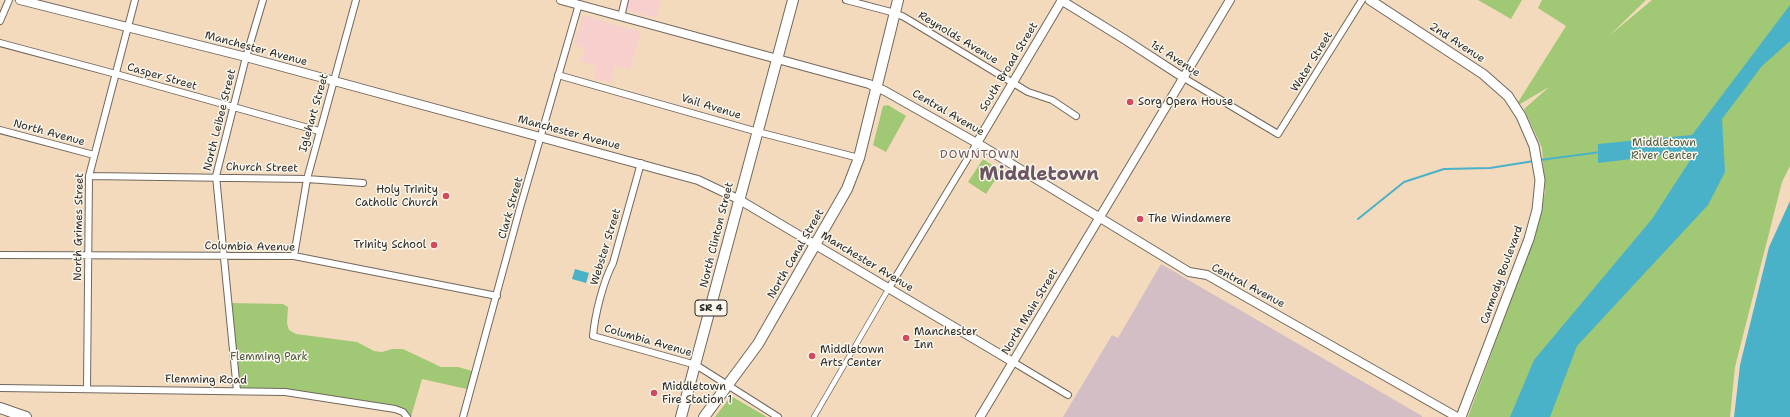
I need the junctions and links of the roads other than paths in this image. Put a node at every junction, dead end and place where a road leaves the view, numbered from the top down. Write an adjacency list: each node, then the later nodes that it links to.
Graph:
1 (9, 0): 18 (street)
2 (20, 0): 19 (street, Manchester Avenue)
3 (135, 0): 19 (street, North Grimes Street)
4 (263, 0): 21 (street, North Leibee Street)
5 (356, 0): 26 (street, Iglehart Street)
6 (561, 0): 15 (street, Central Avenue)
7 (625, 0): 17 (street)
8 (793, 0): 22 (main road, SR 4)
9 (846, 0): 16 (street, Reynolds Avenue)
10 (898, 0): 16 (main road, North Canal Street)
11 (1061, 0): 25 (street, 1st Avenue); 27 (street, South Broad Street)
12 (1230, 0): 25 (street, North Main Street)
13 (1362, 0): 35 (street, Water Street)
14 (1370, 0): 31 (main road, 2nd Avenue)
15 (579, 4): 17 (street, Central Avenue); 24 (street, Clark Street)
16 (894, 13): 27 (street, Reynolds Avenue); 28 (main road, North Canal Street)
17 (620, 16): 22 (street, Central Avenue)
18 (0, 21)
19 (128, 27): 21 (street, Manchester Avenue); 23 (street, North Grimes Street)
20 (0, 43): 23 (street, Casper Street)
21 (246, 57): 26 (street, Manchester Avenue); 29 (street, North Leibee Street)
22 (777, 60): 28 (street, Central Avenue); 34 (main road, North Clinton Street / SR 4)
23 (116, 74): 29 (street, Casper Street); 38 (street, North Grimes Street)
24 (558, 75): 34 (street, Vail Avenue); 36 (street, Clark Street)
25 (1184, 78): 35 (street, 1st Avenue); 46 (street, North Main Street)
26 (334, 81): 33 (street, Iglehart Street); 36 (street, Manchester Avenue)
27 (1012, 83): 30 (street, Reynolds Avenue); 37 (street, South Broad Street)
28 (876, 87): 37 (street, Central Avenue); 39 (main road, North Canal Street)
29 (234, 107): 33 (street, Casper Street); 42 (street, North Leibee Street)
30 (1076, 116)
31 (1521, 116): 72 (main road, Carmody Boulevard)
32 (0, 130): 38 (street, North Avenue)
33 (319, 131): 43 (street, Iglehart Street)
34 (758, 132): 39 (street, Vail Avenue); 45 (main road, North Clinton Street / SR 4)
35 (1278, 134)
36 (541, 138): 40 (street, Manchester Avenue); 53 (street, Clark Street)
37 (977, 143): 46 (street, Central Avenue); 52 (street, South Broad Street)
38 (94, 155): 41 (street, North Grimes Street)
39 (859, 158): 47 (main road, North Canal Street)
40 (641, 163): 45 (street, Manchester Avenue); 54 (street, Webster Street)
41 (89, 176): 42 (street, Church Street); 49 (street, North Grimes Street)
42 (216, 176): 43 (street, Church Street); 51 (street, North Leibee Street)
43 (306, 178): 44 (street, Church Street); 50 (street, Iglehart Street)
44 (363, 183)
45 (738, 199): 47 (street, Manchester Avenue); 56 (main road, North Clinton Street / SR 4)
46 (1100, 218): 55 (street, North Main Street); 71 (street, Central Avenue)
47 (815, 244): 52 (street, Manchester Avenue); 57 (main road, North Canal Street)
48 (0, 255): 49 (street, Columbia Avenue)
49 (87, 255): 51 (street, Columbia Avenue); 59 (street, North Grimes Street)
50 (294, 256): 51 (street, Columbia Avenue); 53 (street, Columbia Avenue)
51 (225, 257): 60 (street, North Leibee Street)
52 (889, 288): 55 (street, Manchester Avenue); 69 (street)
53 (497, 296): 65 (street, Clark Street)
54 (593, 336): 56 (street, Columbia Avenue)
55 (1013, 362): 61 (street, Manchester Avenue); 70 (street, North Main Street)
56 (696, 365): 57 (street, Columbia Avenue); 66 (main road, North Clinton Street / SR 4)
57 (727, 385): 67 (main road, North Canal Street); 68 (street, Columbia Avenue)
58 (0, 388): 59 (street, Flemming Road)
59 (87, 388): 60 (street, Flemming Road)
60 (237, 391): 64 (street, Flemming Road)
61 (1068, 395)
62 (0, 408): 63 (main road)
63 (26, 417)
64 (407, 417)
65 (464, 417)
66 (680, 417)
67 (704, 417)
68 (778, 417)
69 (814, 417)
70 (980, 417)
71 (1457, 417)
72 (1461, 417)

